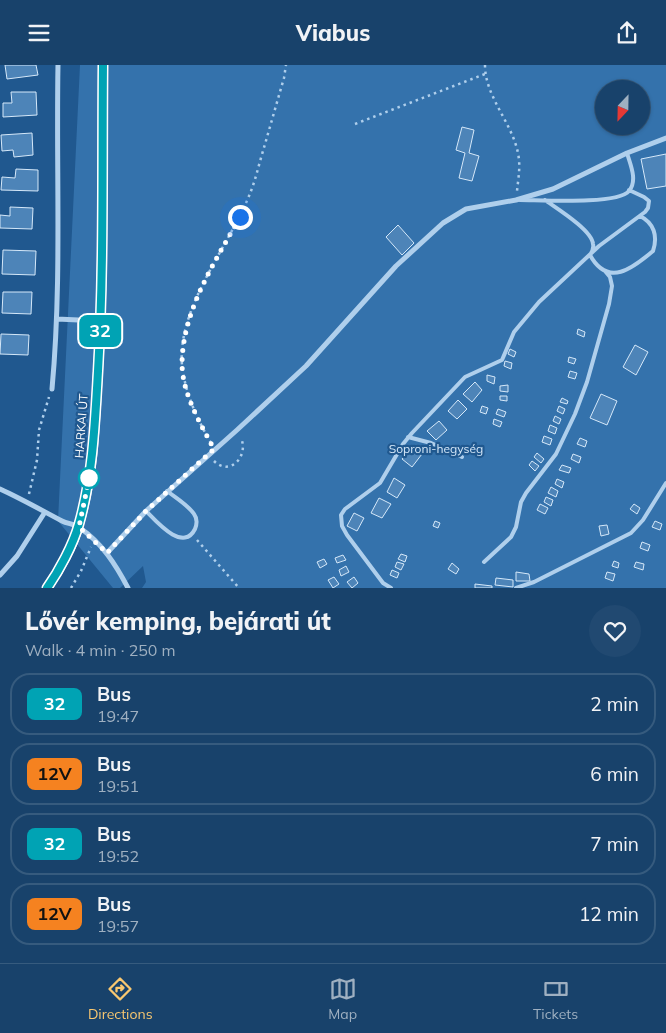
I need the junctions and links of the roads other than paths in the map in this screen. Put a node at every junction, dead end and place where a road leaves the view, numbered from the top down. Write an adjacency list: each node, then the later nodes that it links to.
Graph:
1 (58, 65): 11 (street)
2 (103, 65): 12 (main road, HARKAI ÚT)
3 (666, 138): 4 (street)
4 (627, 153): 5 (lane); 6 (street)
5 (629, 190): 7 (lane); 8 (lane)
6 (516, 200): 7 (lane); 18 (street)
7 (545, 200): 9 (lane)
8 (640, 216): 9 (lane); 10 (lane)
9 (590, 255): 10 (lane); 14 (lane)
10 (605, 271): 23 (lane)
11 (57, 319): 12 (street); 13 (street)
12 (100, 321): 21 (main road, HARKAI ÚT)
13 (52, 389)
14 (408, 437): 15 (lane); 27 (lane)
15 (462, 457)
16 (666, 483): 28 (lane)
17 (0, 489): 20 (street)
18 (167, 491): 19 (street); 19 (lane)
19 (146, 511): 22 (street)
20 (45, 512): 21 (street); 24 (street)
21 (79, 527): 22 (street); 25 (main road, HARKAI ÚT)
22 (107, 553): 26 (street)
23 (484, 562)
24 (0, 575)
25 (47, 588)
26 (128, 588)
27 (391, 588)
28 (516, 588)

